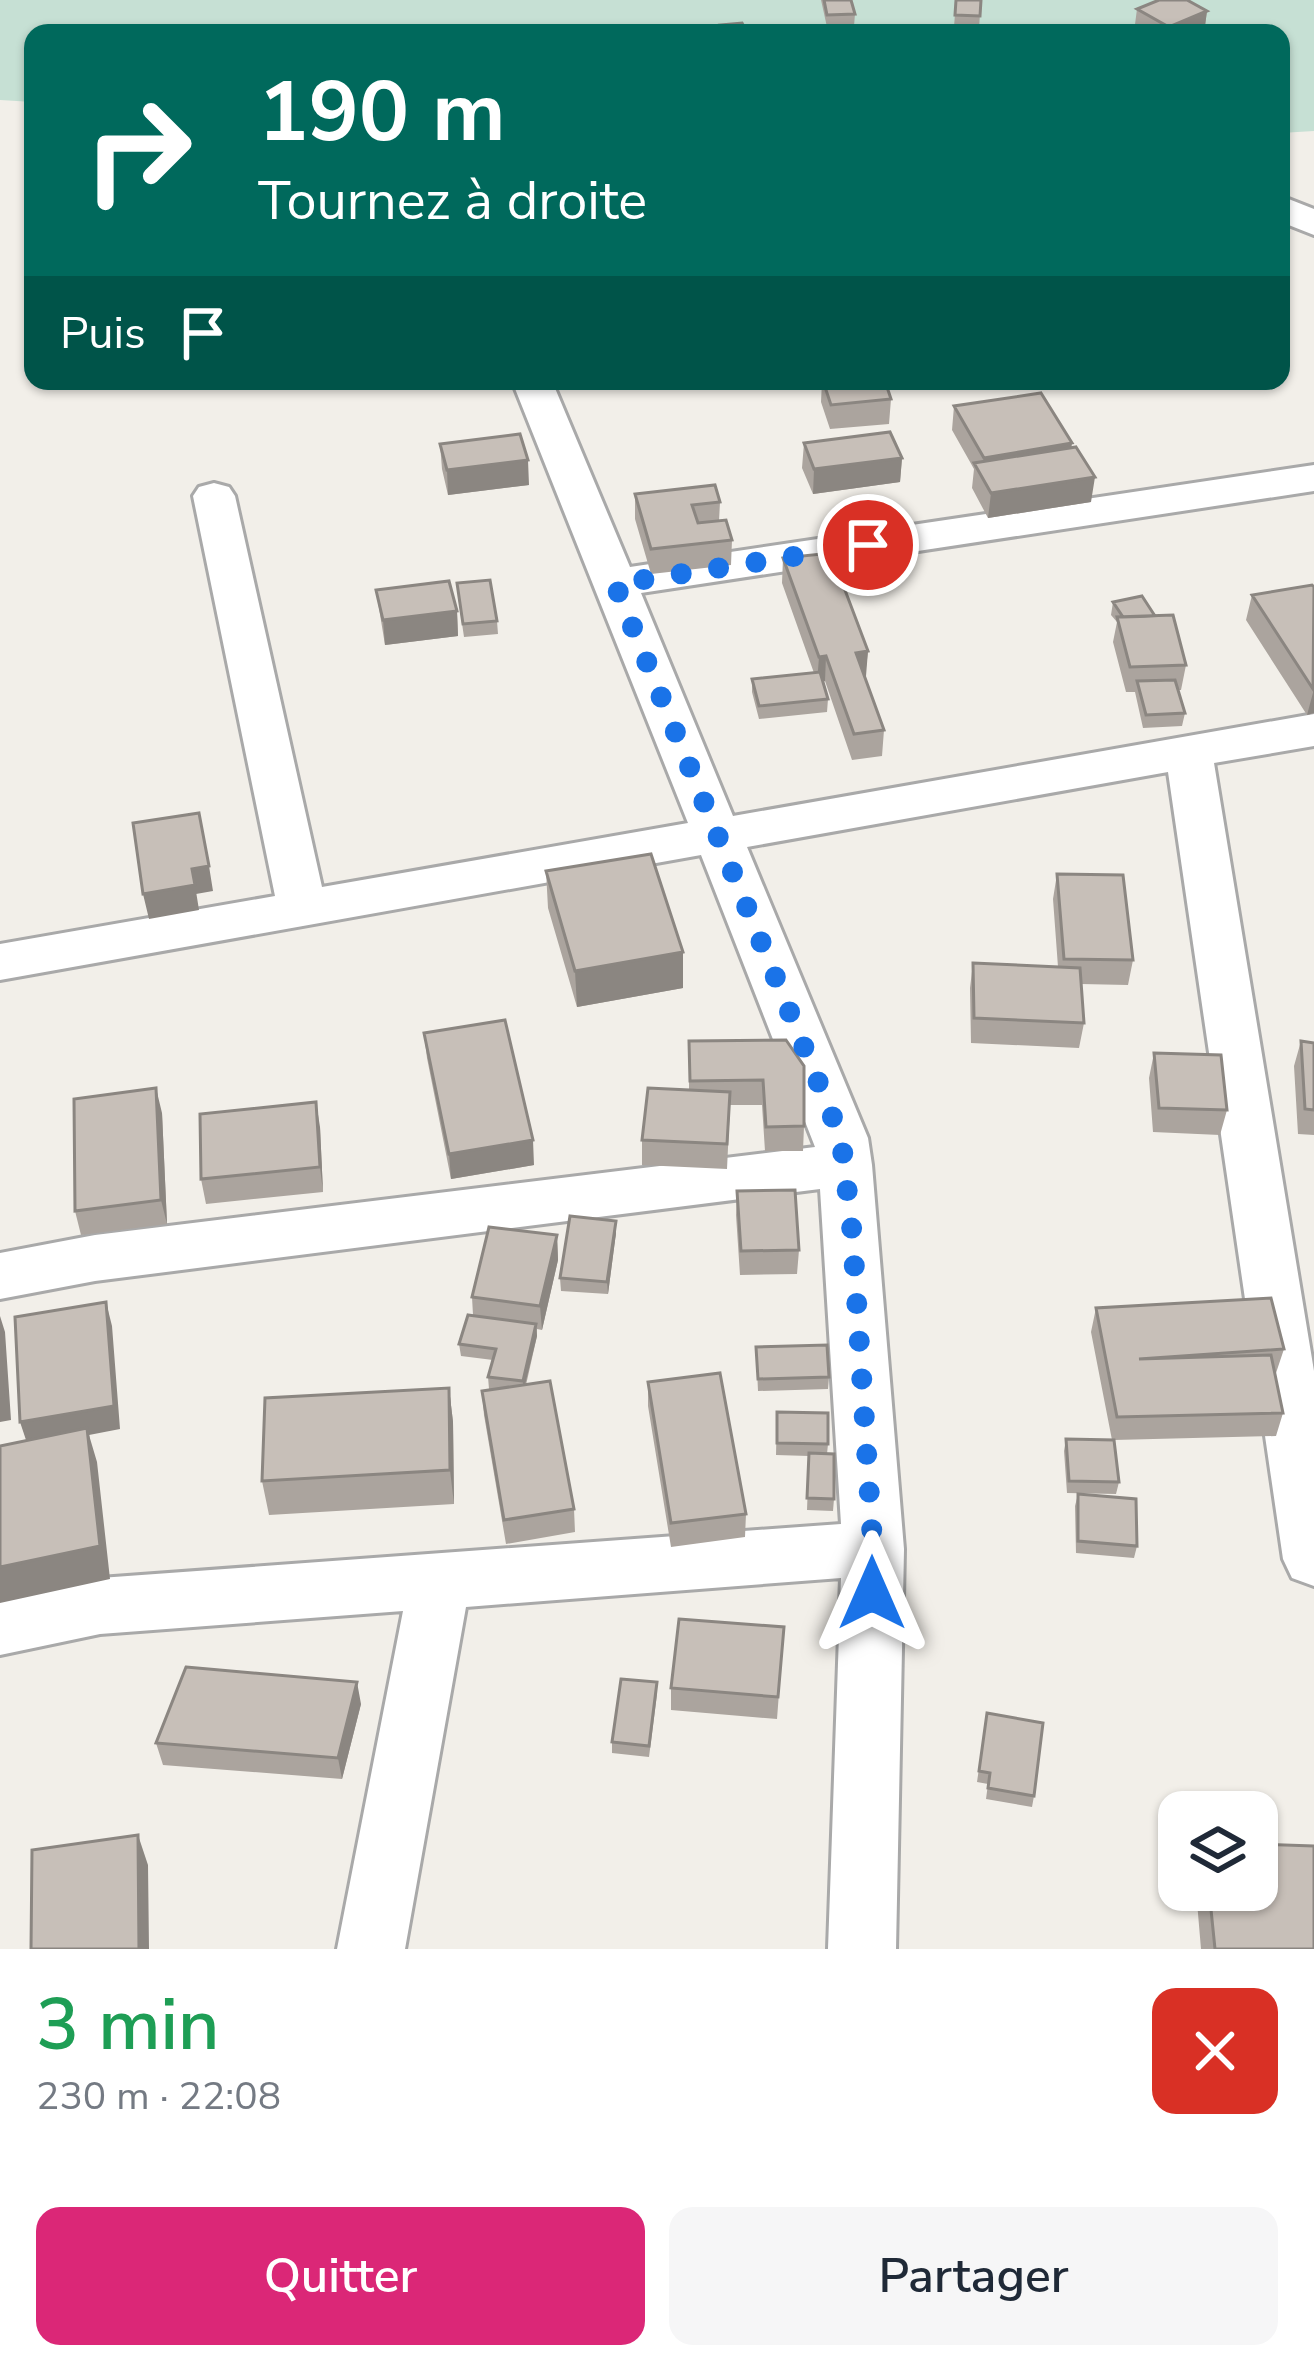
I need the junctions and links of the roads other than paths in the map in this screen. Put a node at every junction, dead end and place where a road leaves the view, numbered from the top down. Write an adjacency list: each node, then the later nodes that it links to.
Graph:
1 (536, 390): 4 (street)
2 (1314, 478): 4 (street)
3 (214, 496): 8 (street)
4 (615, 584): 7 (street)
5 (1314, 730): 6 (street)
6 (1189, 752): 7 (street); 13 (street)
7 (719, 835): 8 (street); 10 (street)
8 (302, 908): 9 (street)
9 (0, 962)
10 (845, 1165): 11 (street); 12 (street)
11 (0, 1276)
12 (873, 1549): 14 (street); 17 (street)
13 (1314, 1558)
14 (440, 1578): 15 (street); 16 (street)
15 (0, 1628)
16 (370, 1949)
17 (862, 1949)

